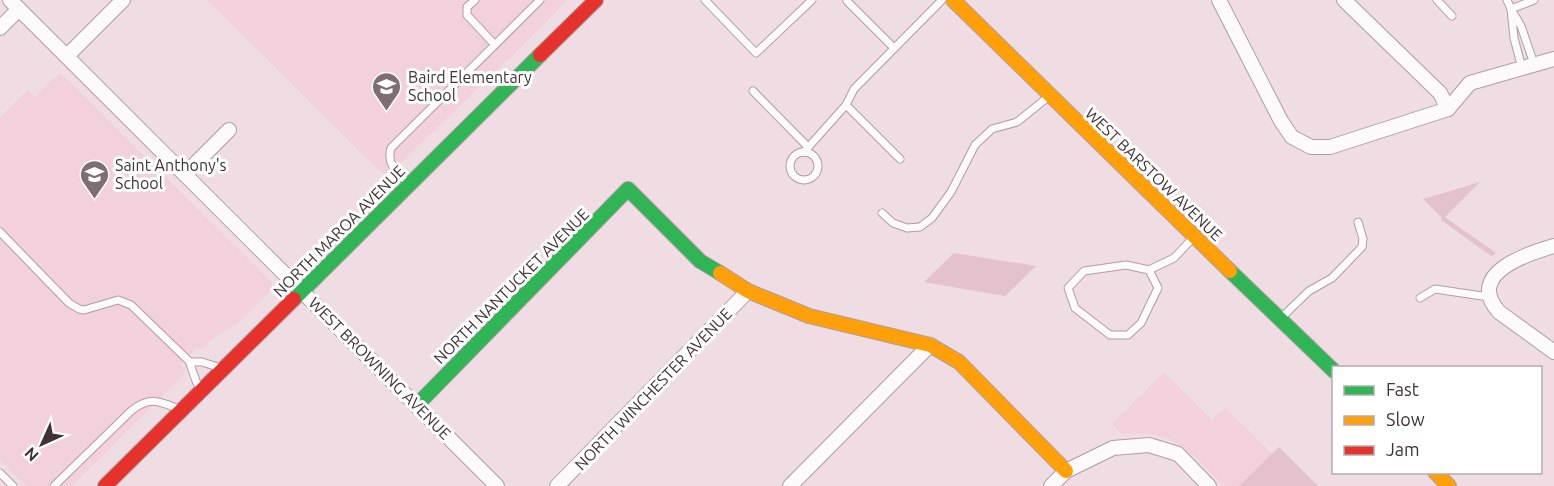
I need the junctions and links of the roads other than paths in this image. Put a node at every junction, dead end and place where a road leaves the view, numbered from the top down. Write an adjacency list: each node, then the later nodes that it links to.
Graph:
1 (123, 0): 21 (street)
2 (475, 0): 19 (lane)
3 (540, 0): 19 (lane)
4 (705, 0): 5 (lane)
5 (812, 0)
6 (942, 0): 20 (lane)
7 (953, 0): 25 (street, WEST BARSTOW AVENUE)
8 (1219, 0): 27 (street)
9 (1344, 0): 27 (street)
10 (1437, 0): 17 (lane)
11 (1507, 0): 16 (lane)
12 (1534, 0): 16 (lane)
13 (592, 1): 32 (street, NORTH MAROA AVENUE)
14 (847, 1): 20 (lane)
15 (15, 4): 18 (street); 21 (street, WEST BROWNING AVENUE)
16 (1511, 9): 23 (lane); 23 (lane)
17 (1452, 16)
18 (0, 28)
19 (495, 45): 32 (lane)
20 (894, 48): 26 (lane)
21 (67, 56): 31 (street, WEST BROWNING AVENUE)
22 (1554, 59): 23 (street)
23 (1528, 66): 27 (street)
24 (753, 91): 29 (lane)
25 (1050, 95): 33 (lane); 36 (street, WEST BARSTOW AVENUE)
26 (846, 105): 29 (lane); 30 (lane)
27 (1448, 109)
28 (229, 130): 31 (street)
29 (806, 149): 29 (lane)
30 (900, 159)
31 (185, 174): 39 (street, WEST BROWNING AVENUE)
32 (410, 184): 39 (street, NORTH MAROA AVENUE)
33 (882, 213)
34 (1358, 222): 43 (lane)
35 (0, 232): 46 (lane)
36 (1195, 236): 38 (lane); 43 (street, WEST BARSTOW AVENUE)
37 (1554, 246): 41 (street)
38 (1149, 270): 38 (lane)
39 (302, 290): 47 (street, NORTH MAROA AVENUE); 50 (street, WEST BROWNING AVENUE)
40 (748, 291): 44 (street); 50 (street, NORTH NANTUCKET AVENUE); 59 (street, NORTH WINCHESTER AVENUE)
41 (1489, 297): 42 (lane); 45 (street)
42 (1420, 298)
43 (1281, 318): 48 (street, WEST BARSTOW AVENUE)
44 (930, 345): 52 (street); 60 (street)
45 (1554, 352)
46 (191, 363): 47 (lane); 49 (lane)
47 (223, 368): 49 (street, NORTH MAROA AVENUE)
48 (1332, 368)
49 (201, 390): 51 (street, NORTH MAROA AVENUE)
50 (417, 405): 58 (street, WEST BROWNING AVENUE)
51 (181, 410): 56 (lane); 57 (street, NORTH MAROA AVENUE)
52 (1066, 471): 61 (street); 62 (street)
53 (0, 473): 55 (lane)
54 (1438, 474): 63 (street)
55 (13, 486)
56 (54, 486)
57 (105, 486)
58 (497, 486)
59 (558, 486)
60 (790, 486)
61 (1051, 486)
62 (1209, 486)
63 (1449, 486)

